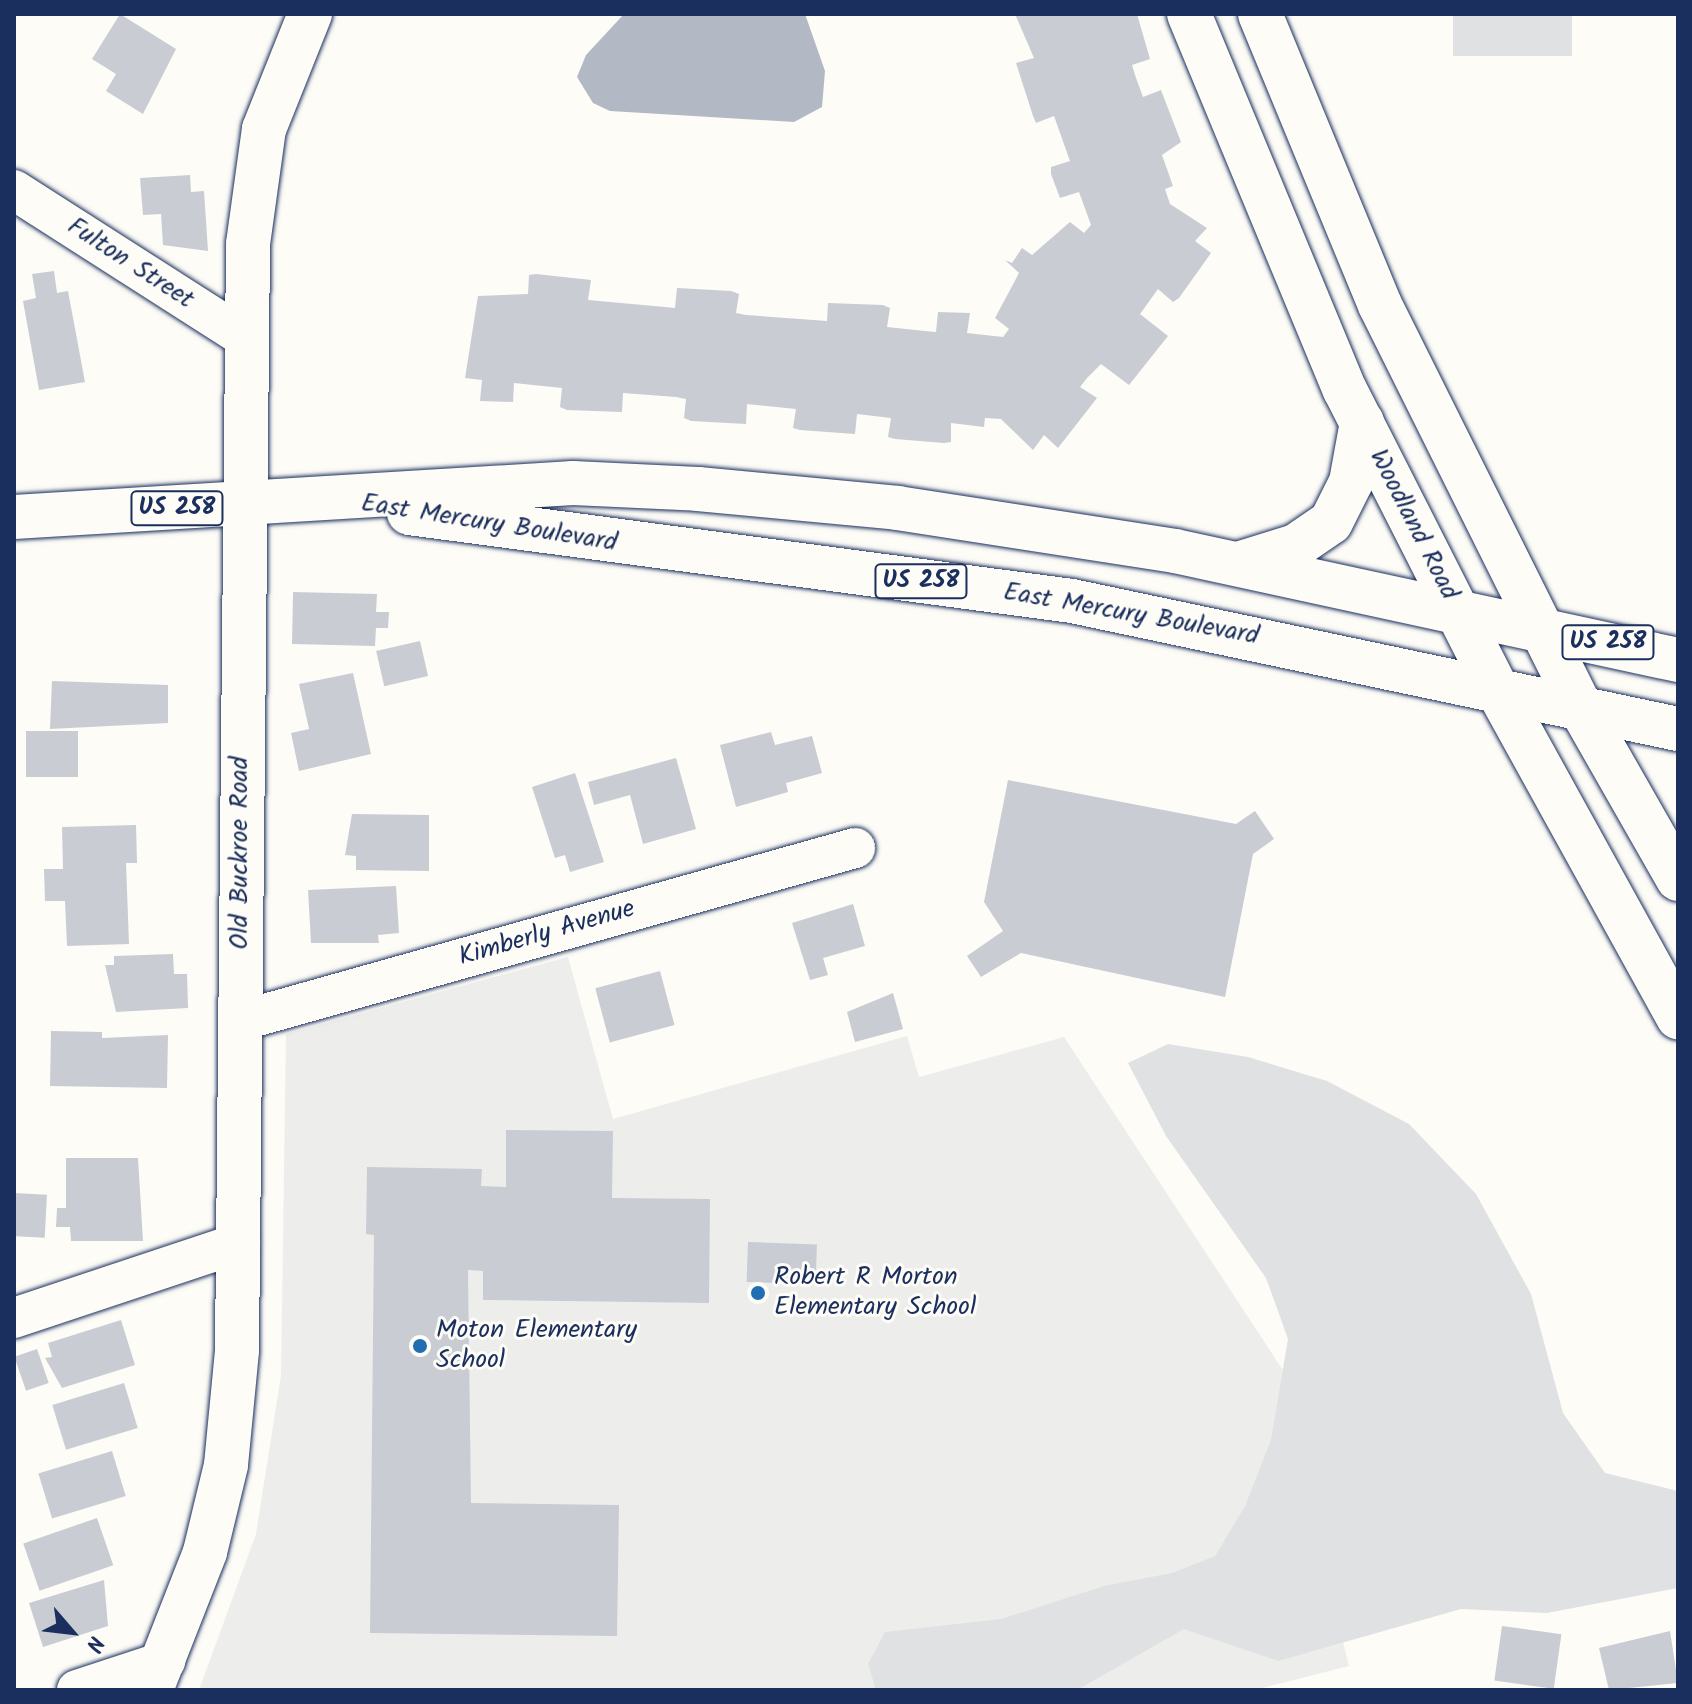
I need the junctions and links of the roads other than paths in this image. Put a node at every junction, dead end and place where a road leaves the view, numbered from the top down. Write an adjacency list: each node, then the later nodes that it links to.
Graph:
1 (310, 14): 5 (main road, Old Buckroe Road)
2 (1189, 14): 6 (main road, Woodland Road)
3 (1260, 14): 12 (main road)
4 (14, 190): 5 (street, Fulton Street)
5 (247, 339): 8 (main road, Old Buckroe Road)
6 (1362, 422): 10 (main road); 11 (main road, Woodland Road)
7 (340, 502): 8 (main road, East Mercury Boulevard / US 258); 10 (main road, East Mercury Boulevard / US 258); 14 (main road, East Mercury Boulevard / US 258)
8 (243, 505): 9 (main road, East Mercury Boulevard / US 258); 20 (main road, Old Buckroe Road)
9 (14, 517)
10 (1237, 564): 11 (main road, East Mercury Boulevard / US 258)
11 (1455, 608): 12 (main road, East Mercury Boulevard / US 258); 14 (main road, Woodland Road)
12 (1537, 624): 13 (main road, East Mercury Boulevard / US 258); 15 (main road)
13 (1678, 660)
14 (1497, 689): 15 (main road, East Mercury Boulevard / US 258); 19 (main road, Woodland Road)
15 (1580, 707): 16 (main road, East Mercury Boulevard / US 258); 18 (main road)
16 (1678, 729)
17 (855, 848): 20 (street, Kimberly Avenue)
18 (1678, 879)
19 (1678, 1017)
20 (240, 1021): 21 (main road, Old Buckroe Road)
21 (240, 1243): 22 (street); 23 (main road, Old Buckroe Road)
22 (14, 1318)
23 (158, 1675): 24 (street)
24 (77, 1690)

